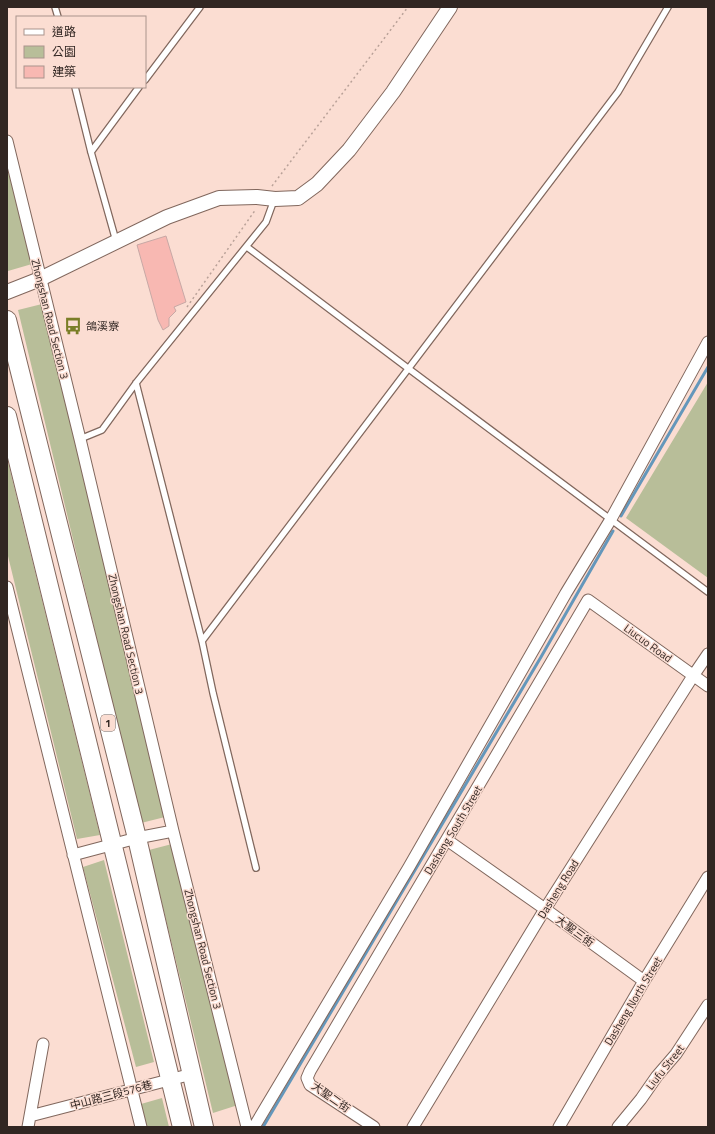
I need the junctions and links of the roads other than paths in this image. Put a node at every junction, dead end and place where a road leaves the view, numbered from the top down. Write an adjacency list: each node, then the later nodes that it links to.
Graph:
1 (200, 7): 4 (lane)
2 (450, 7): 9 (street)
3 (668, 7): 16 (lane)
4 (146, 79)
5 (75, 88): 8 (lane)
6 (139, 88): 8 (lane)
7 (7, 141): 12 (street, Zhongshan Road Section 3)
8 (90, 152): 10 (lane)
9 (275, 199): 10 (street); 11 (lane)
10 (116, 242): 12 (street)
11 (247, 247): 16 (lane); 17 (lane)
12 (40, 279): 13 (street); 19 (street, Zhongshan Road Section 3)
13 (7, 292)
14 (7, 320): 29 (main road, 1)
15 (708, 342): 20 (street)
16 (409, 369): 20 (lane); 24 (lane)
17 (136, 383): 19 (lane); 24 (lane)
18 (7, 416): 31 (main road, 1)
19 (80, 439): 28 (street, Zhongshan Road Section 3)
20 (611, 519): 22 (lane); 48 (street)
21 (7, 587): 32 (street)
22 (708, 592)
23 (588, 600): 26 (street, Liucuo Road); 30 (street, Dasheng South Street)
24 (202, 641): 33 (lane)
25 (708, 654): 26 (street, Dasheng Road)
26 (693, 676): 27 (street, Liucuo Road); 35 (street, Dasheng Road)
27 (708, 686)
28 (173, 831): 29 (street); 47 (street, Zhongshan Road Section 3)
29 (137, 838): 31 (street); 40 (main road, 1)
30 (446, 840): 35 (street, 大聖三街); 39 (street, Dasheng South Street)
31 (112, 844): 32 (street); 41 (main road, 1)
32 (73, 855): 42 (street)
33 (256, 868)
34 (708, 877): 36 (street, Dasheng North Street)
35 (546, 909): 36 (street, 大聖三街); 50 (street, Dasheng Road)
36 (644, 982): 51 (street, Dasheng North Street)
37 (707, 1008): 52 (street, Liufu Street)
38 (43, 1044): 43 (street, 中山路三段576巷)
39 (317, 1059): 49 (street, 大聖二街)
40 (192, 1074): 41 (street, 中山路三段576巷); 46 (main road, 1)
41 (170, 1079): 42 (street, 中山路三段576巷); 45 (main road, 1)
42 (131, 1090): 43 (street, 中山路三段576巷); 44 (street)
43 (29, 1122)
44 (140, 1127)
45 (182, 1127)
46 (204, 1127)
47 (247, 1127)
48 (254, 1127)
49 (374, 1127)
50 (413, 1127)
51 (559, 1127)
52 (618, 1127)

